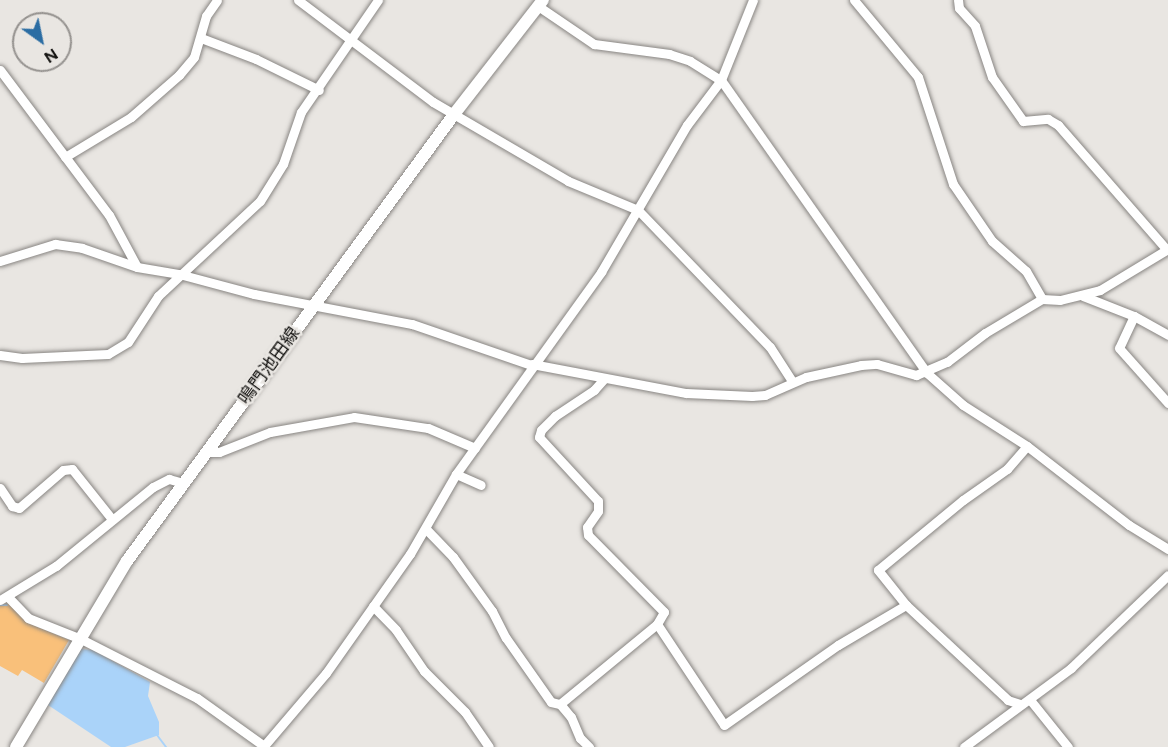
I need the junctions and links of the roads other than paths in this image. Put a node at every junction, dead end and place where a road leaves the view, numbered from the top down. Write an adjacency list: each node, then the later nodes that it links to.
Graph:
1 (217, 0): 8 (street)
2 (298, 0): 9 (street)
3 (378, 0): 9 (street)
4 (753, 0): 11 (street)
5 (854, 0): 21 (street)
6 (958, 0): 16 (street)
7 (540, 3): 11 (street); 13 (main road, 鳴門池田線)
8 (201, 38): 12 (street); 14 (street)
9 (349, 40): 12 (street); 13 (street)
10 (0, 70): 14 (street)
11 (721, 80): 15 (street); 27 (street)
12 (319, 90): 19 (street)
13 (455, 113): 15 (street); 22 (main road, 鳴門池田線)
14 (65, 157): 18 (street)
15 (638, 210): 26 (street); 29 (street)
16 (1168, 249): 20 (street)
17 (0, 261): 18 (street)
18 (137, 267): 19 (street)
19 (179, 274): 22 (street); 25 (street)
20 (1083, 296): 21 (street); 23 (street)
21 (1042, 299): 27 (street)
22 (315, 303): 26 (street); 33 (main road, 鳴門池田線)
23 (1134, 316): 24 (street); 30 (street)
24 (1168, 335)
25 (0, 355)
26 (532, 365): 28 (street); 32 (street)
27 (927, 373): 29 (street); 31 (street)
28 (604, 379): 29 (street); 45 (street)
29 (792, 381)
30 (1168, 403)
31 (1027, 446): 40 (street); 43 (street)
32 (475, 448): 33 (street); 34 (street)
33 (205, 452): 35 (main road, 鳴門池田線)
34 (456, 474): 36 (street); 39 (street)
35 (183, 483): 38 (street); 46 (main road, 鳴門池田線)
36 (482, 485)
37 (0, 488): 38 (street)
38 (111, 518): 42 (street)
39 (426, 529): 44 (street); 48 (street)
40 (1168, 549)
41 (1168, 575): 47 (street)
42 (4, 599): 46 (street)
43 (906, 605): 45 (street); 49 (street)
44 (373, 606): 50 (street); 52 (street)
45 (657, 624): 48 (street)
46 (81, 639): 50 (street); 51 (main road, 鳴門池田線)
47 (1031, 701): 49 (street); 55 (street)
48 (560, 704): 53 (street)
49 (1020, 704): 54 (street)
50 (264, 746)
51 (16, 747)
52 (489, 747)
53 (589, 747)
54 (964, 747)
55 (1068, 747)

